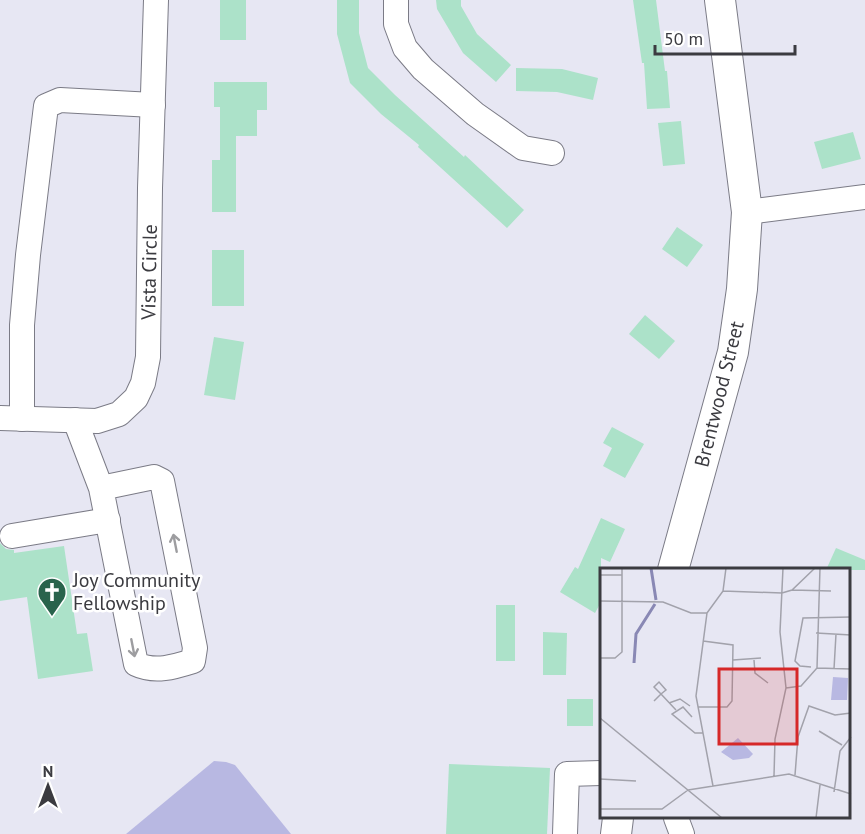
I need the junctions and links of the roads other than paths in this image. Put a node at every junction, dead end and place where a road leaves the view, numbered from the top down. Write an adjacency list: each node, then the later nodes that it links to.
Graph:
1 (156, 0): 4 (street, Vista Circle)
2 (396, 0): 5 (street)
3 (720, 0): 7 (main road, Brentwood Street)
4 (153, 105): 8 (street); 9 (street, Vista Circle)
5 (552, 153)
6 (865, 197): 7 (street)
7 (747, 212): 13 (main road, Brentwood Street)
8 (11, 418): 9 (street, Vista Circle)
9 (75, 420): 10 (street)
10 (101, 488): 11 (street); 11 (street, one-way to 10)
11 (108, 520): 12 (street)
12 (12, 536)
13 (674, 568)
14 (600, 774): 17 (street)
15 (618, 819): 18 (main road)
16 (676, 819): 19 (street)
17 (565, 834)
18 (616, 834)
19 (682, 834)

